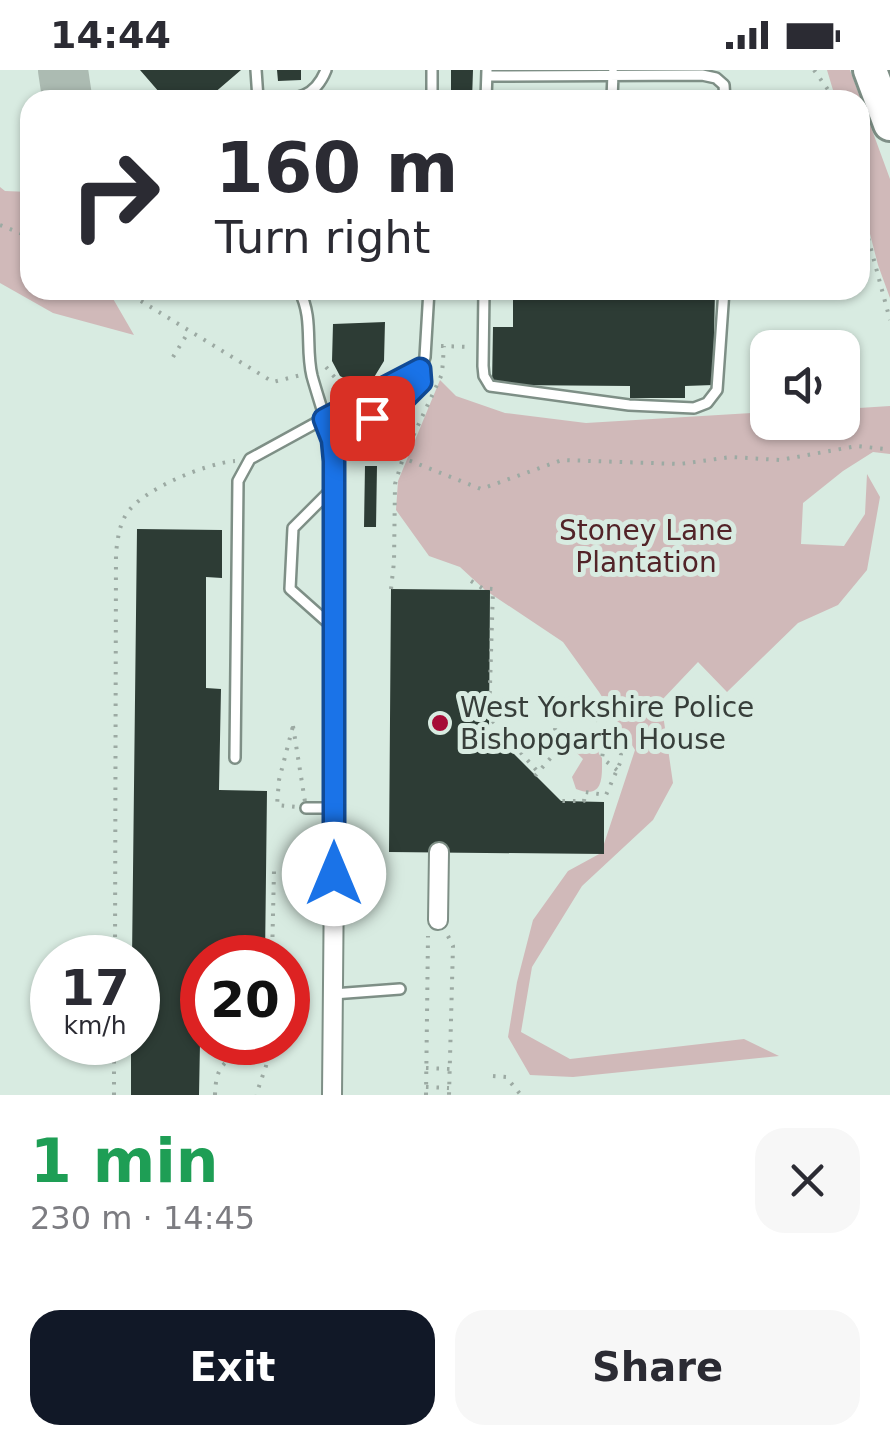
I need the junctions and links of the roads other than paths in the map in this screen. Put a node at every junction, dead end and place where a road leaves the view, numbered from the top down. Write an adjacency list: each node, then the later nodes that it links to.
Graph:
1 (870, 70): 7 (highway)
2 (570, 72): 3 (lane); 5 (lane)
3 (613, 72): 4 (lane)
4 (694, 72): 6 (lane)
5 (487, 73)
6 (724, 90)
7 (890, 124)
8 (302, 300): 13 (lane)
9 (428, 300): 12 (lane)
10 (484, 300): 11 (lane)
11 (724, 300)
12 (420, 369): 13 (lane); 13 (lane)
13 (324, 419): 14 (lane); 16 (lane)
14 (334, 487): 15 (lane); 15 (lane)
15 (335, 629): 18 (lane)
16 (234, 758)
17 (306, 808): 18 (lane)
18 (334, 808): 20 (lane)
19 (439, 852): 21 (street)
20 (334, 874): 23 (street)
21 (438, 920)
22 (400, 990): 23 (lane)
23 (333, 994): 24 (street)
24 (332, 1095)

